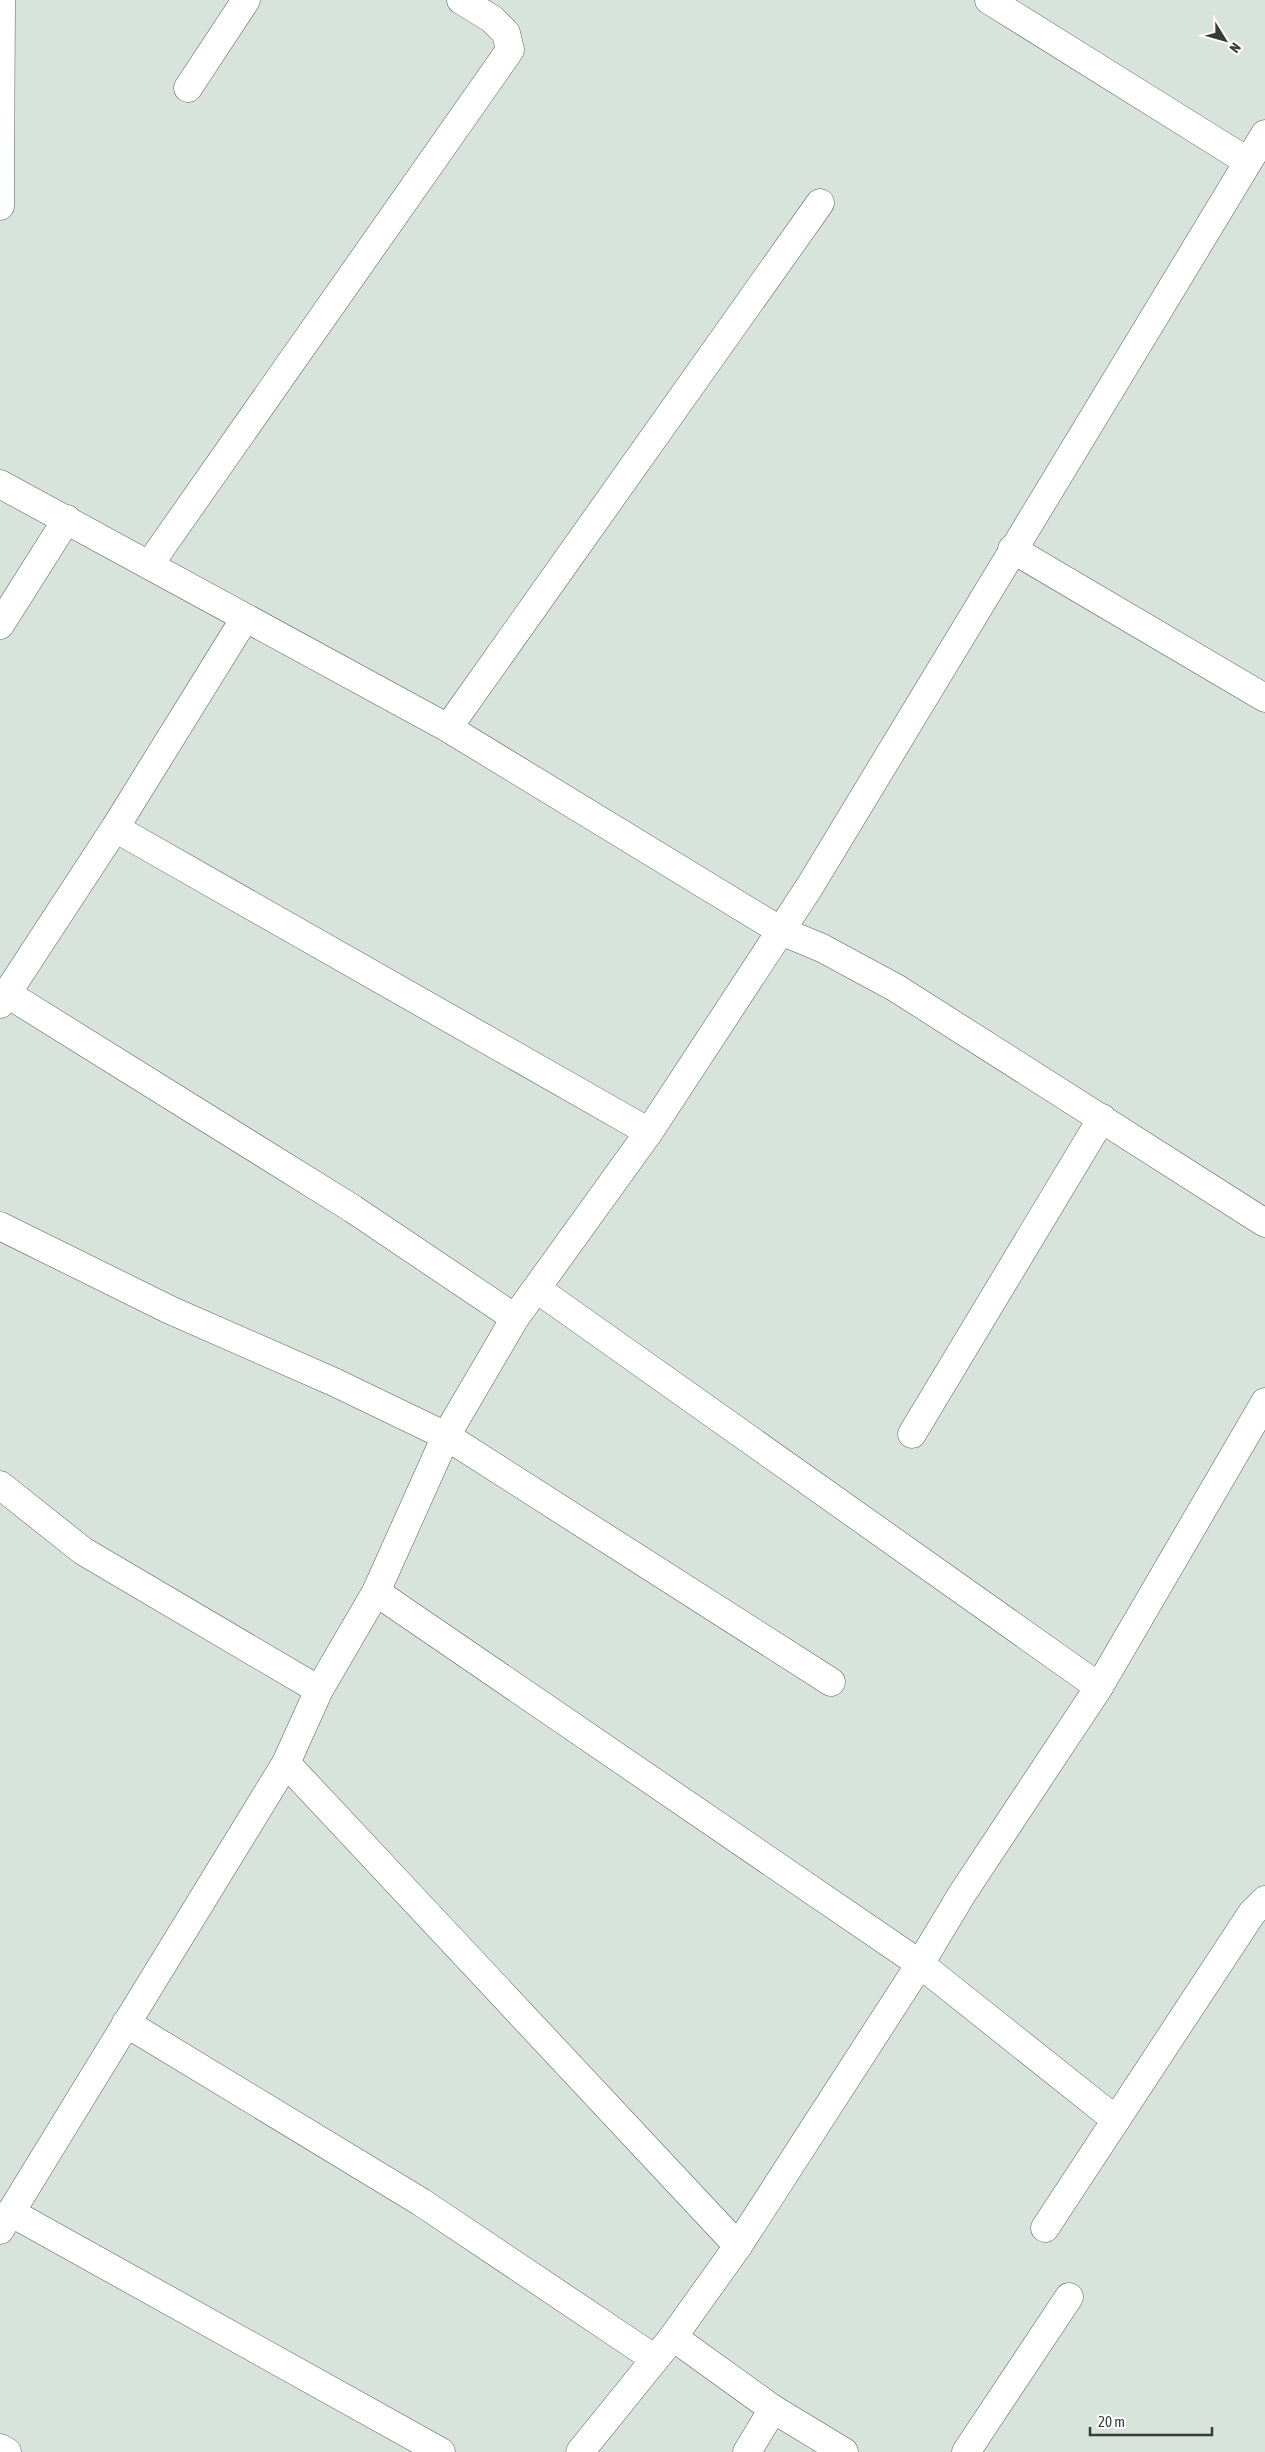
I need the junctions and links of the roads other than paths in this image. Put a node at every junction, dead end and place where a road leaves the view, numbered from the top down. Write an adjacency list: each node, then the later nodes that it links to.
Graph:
1 (1, 0): 9 (street)
2 (246, 0): 5 (street)
3 (461, 0): 13 (street)
4 (989, 0): 7 (street)
5 (188, 88)
6 (1265, 134): 7 (street)
7 (1247, 161): 12 (street)
8 (820, 203): 17 (street)
9 (0, 206)
10 (0, 484): 11 (street)
11 (67, 519): 13 (street); 15 (street)
12 (1012, 549): 16 (street); 19 (street)
13 (149, 565): 14 (street)
14 (246, 618): 17 (street); 18 (street)
15 (0, 625)
16 (1265, 698)
17 (448, 728): 19 (street)
18 (115, 828): 20 (street); 22 (street)
19 (781, 931): 21 (street); 22 (street)
20 (3, 998): 26 (street)
21 (1102, 1118): 23 (street); 28 (street)
22 (649, 1132): 25 (street)
23 (1265, 1222)
24 (0, 1226): 29 (street)
25 (537, 1289): 26 (street); 33 (street)
26 (515, 1318): 29 (street)
27 (1265, 1402): 33 (street)
28 (912, 1434)
29 (446, 1436): 31 (street); 32 (street)
30 (0, 1484): 34 (street)
31 (376, 1592): 34 (street); 37 (street)
32 (831, 1682)
33 (1099, 1687): 37 (street)
34 (319, 1690): 35 (street)
35 (286, 1763): 38 (street); 42 (street)
36 (1265, 1900): 39 (street)
37 (920, 1964): 39 (street); 42 (street)
38 (126, 2022): 40 (street); 45 (street)
39 (1116, 2120): 41 (street)
40 (5, 2221): 49 (street)
41 (1045, 2228)
42 (738, 2246): 44 (street)
43 (1070, 2297): 53 (street)
44 (673, 2337): 45 (street); 46 (street)
45 (656, 2359): 50 (street)
46 (773, 2409): 51 (street); 52 (street)
47 (0, 2448): 48 (street)
48 (7, 2452)
49 (442, 2452)
50 (580, 2452)
51 (747, 2452)
52 (844, 2452)
53 (966, 2452)

